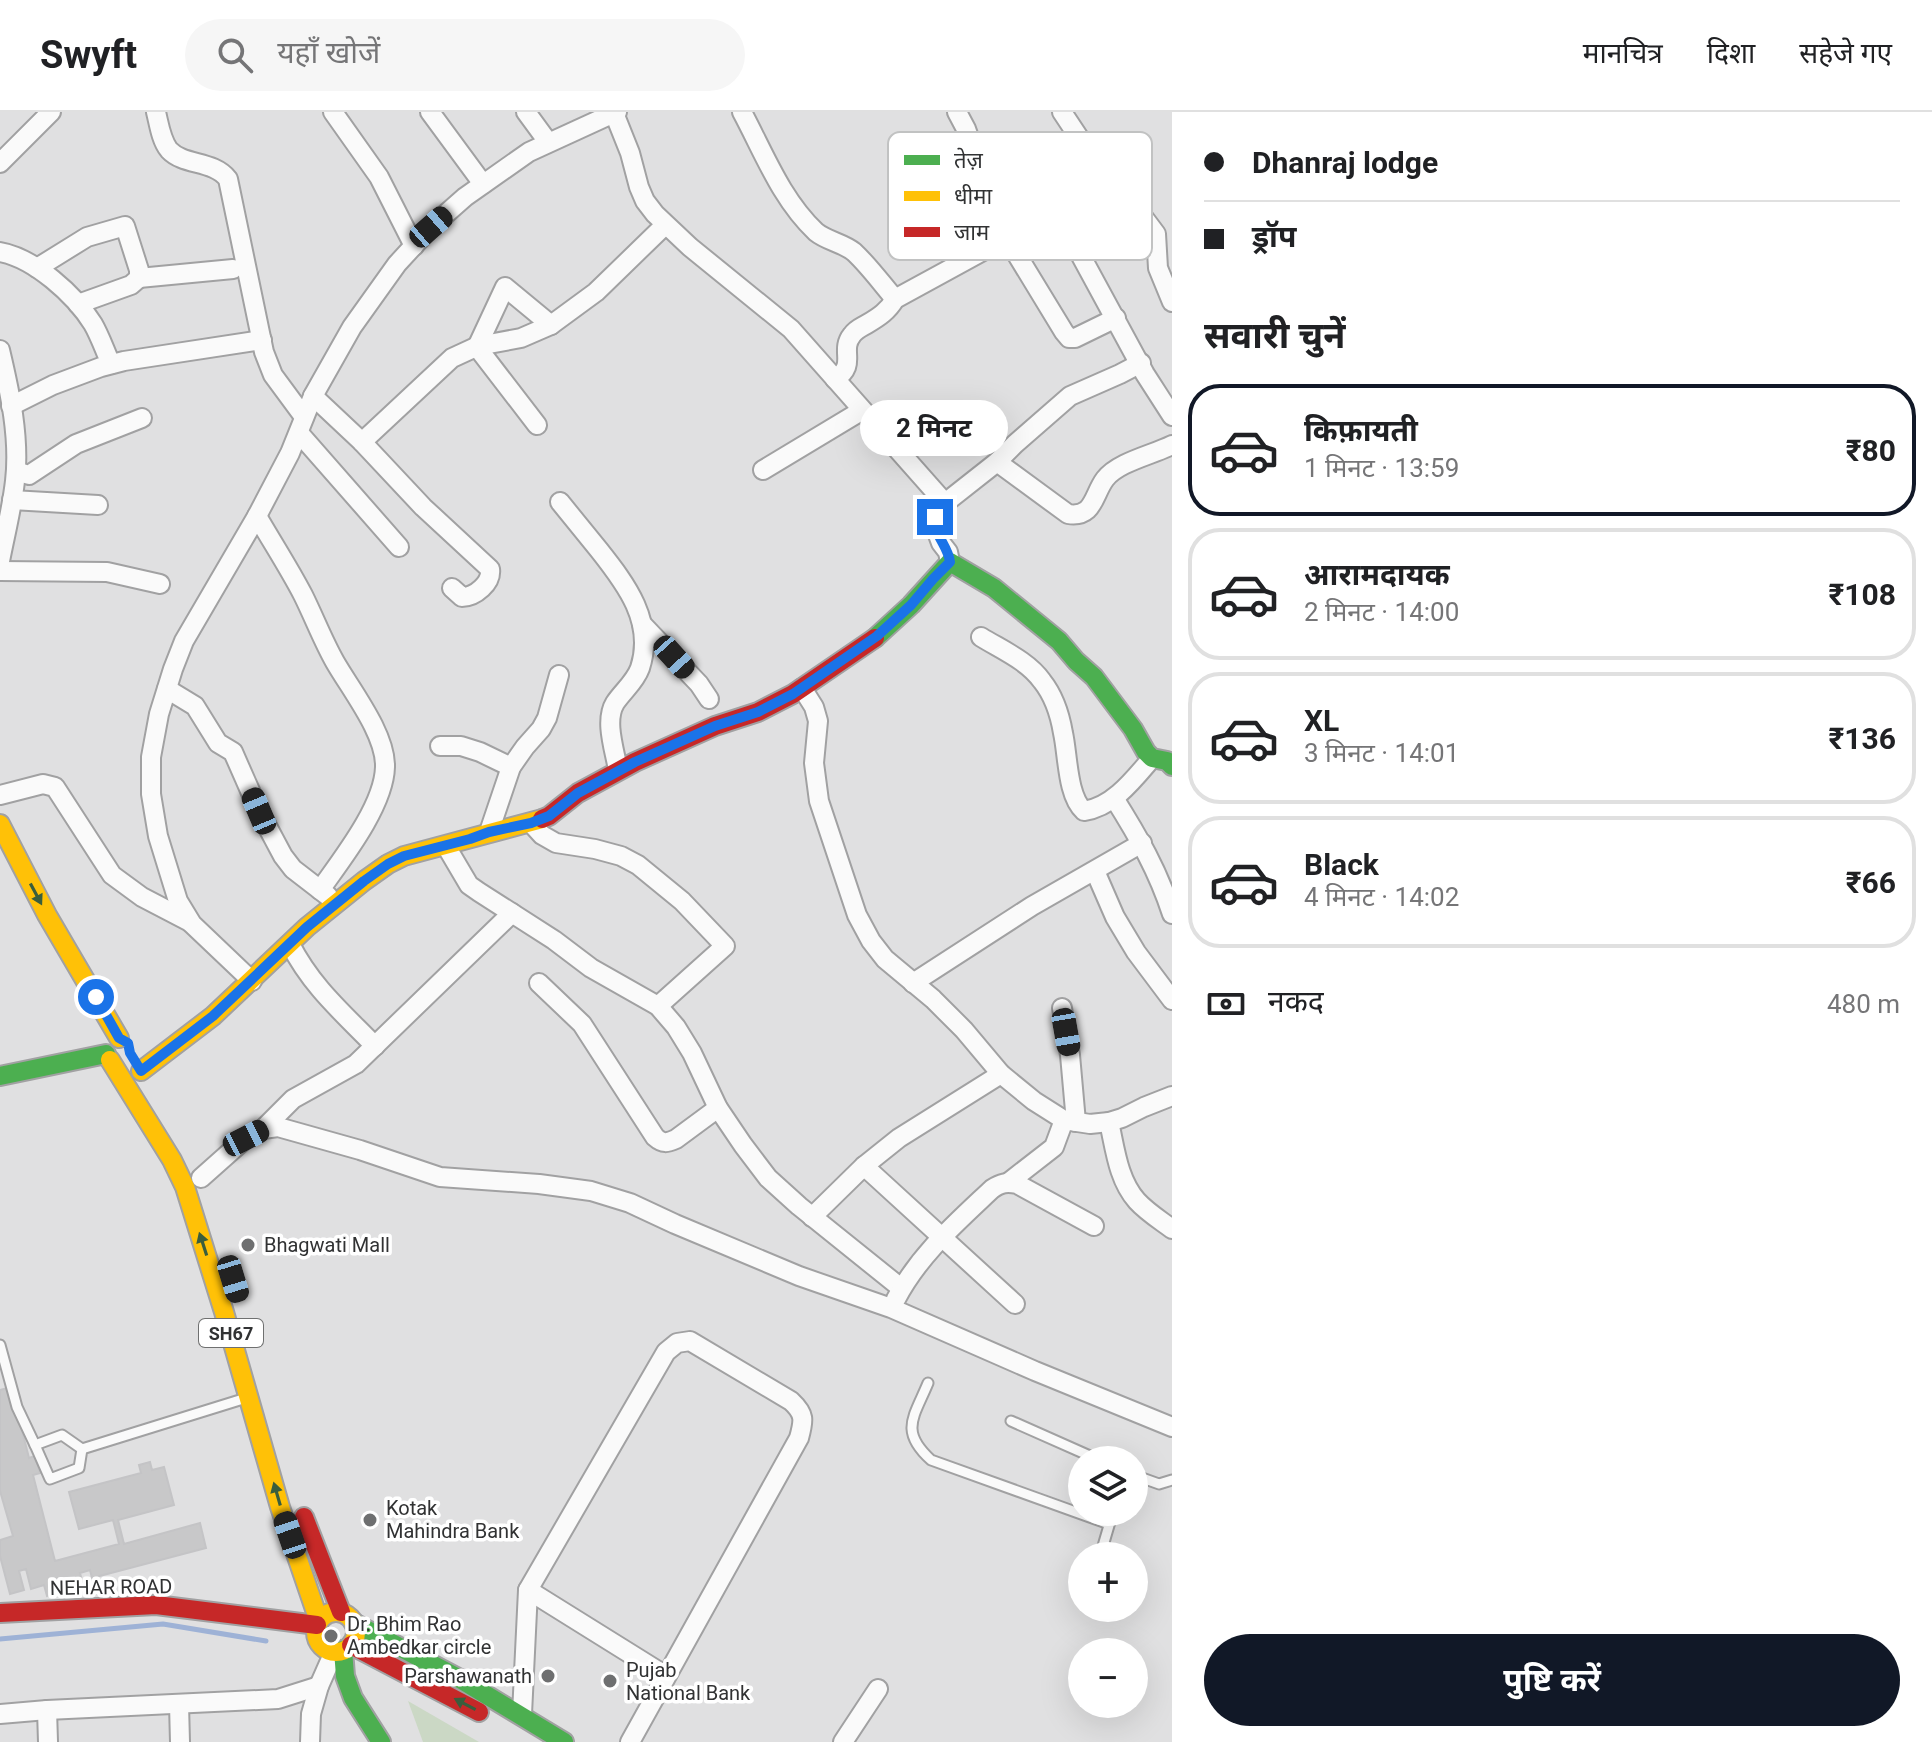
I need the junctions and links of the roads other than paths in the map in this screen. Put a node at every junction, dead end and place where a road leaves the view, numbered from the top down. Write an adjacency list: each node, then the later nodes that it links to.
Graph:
1 (51, 112): 13 (street)
2 (156, 112): 30 (street)
3 (333, 112): 17 (street)
4 (430, 112): 14 (street)
5 (526, 112): 12 (street)
6 (615, 112): 12 (street); 15 (street)
7 (742, 112): 25 (street)
8 (957, 112): 10 (street)
9 (1062, 112): 11 (street)
10 (967, 132)
11 (1075, 132)
12 (548, 142): 14 (street)
13 (0, 163)
14 (483, 184): 17 (street)
15 (665, 225): 29 (street); 35 (street)
16 (1152, 229): 26 (street)
17 (414, 246): 36 (street)
18 (0, 252): 22 (street)
19 (966, 260): 25 (street)
20 (1020, 260): 28 (street)
21 (1084, 260): 28 (street)
22 (37, 268): 24 (street); 27 (street)
23 (233, 269): 24 (street)
24 (139, 278): 27 (street)
25 (895, 299): 35 (street)
26 (1172, 302)
27 (78, 304): 34 (street)
28 (1116, 318): 33 (street)
29 (551, 325): 31 (street); 31 (street)
30 (262, 340): 34 (street); 41 (street)
31 (477, 347): 42 (street); 43 (street)
32 (0, 350): 37 (street)
33 (1141, 363): 39 (street); 45 (street)
34 (111, 364): 37 (street)
35 (835, 379): 38 (street)
36 (313, 396): 41 (street); 43 (street)
37 (11, 406): 47 (street)
38 (861, 411): 46 (street); 50 (street)
39 (1172, 416)
40 (142, 418): 47 (street)
41 (302, 425): 52 (street); 53 (street)
42 (537, 425)
43 (362, 442): 58 (street)
44 (1172, 445): 45 (street)
45 (997, 462): 50 (street)
46 (763, 470)
47 (16, 471): 48 (street)
48 (12, 500): 51 (street); 54 (street)
49 (560, 502): 59 (street)
50 (945, 503): 55 (street)
51 (98, 505)
52 (257, 516): 63 (street); 78 (street)
53 (399, 547)
54 (0, 561)
55 (950, 562): 62 (street); 66 (street)
56 (0, 571): 57 (street)
57 (160, 584)
58 (452, 588)
59 (642, 624): 64 (street); 69 (street)
60 (981, 637): 71 (street)
61 (559, 675): 68 (street)
62 (802, 688): 69 (street); 86 (street)
63 (167, 689): 78 (street); 82 (street)
64 (709, 699)
65 (440, 746): 68 (street)
66 (1152, 758): 67 (street); 71 (street)
67 (1172, 766)
68 (511, 767): 74 (street)
69 (618, 770): 72 (street)
70 (0, 795): 82 (street)
71 (1114, 798): 75 (street)
72 (531, 823): 74 (street); 89 (street)
73 (0, 824): 92 (street, SH67, one-way to 92)
74 (489, 832): 76 (street)
75 (1142, 843): 77 (street); 81 (street)
76 (446, 846): 79 (street); 80 (street)
77 (1095, 871): 86 (street); 87 (street)
78 (320, 890): 79 (street)
79 (337, 902): 83 (street)
80 (512, 913): 89 (street); 91 (street)
81 (1172, 914)
82 (192, 924): 84 (street)
83 (290, 944): 84 (street); 91 (street)
84 (252, 981): 92 (street)
85 (539, 983): 96 (street)
86 (913, 983): 93 (street)
87 (1172, 1000)
88 (80, 1006): 92 (street, SH67)
89 (658, 1006): 96 (street)
90 (1062, 1008): 97 (street)
91 (375, 1046): 99 (street)
92 (124, 1058): 94 (street); 112 (street, SH67, one-way to 92)
93 (1001, 1074): 97 (street); 100 (street)
94 (0, 1076)
95 (1172, 1096): 98 (street)
96 (718, 1108): 103 (street)
97 (1070, 1121): 98 (street); 102 (street)
98 (1109, 1122): 105 (street)
99 (278, 1127): 101 (street); 109 (street)
100 (864, 1166): 103 (street); 106 (street)
101 (200, 1178)
102 (1009, 1182): 104 (street); 106 (street)
103 (812, 1217): 107 (street)
104 (1094, 1226)
105 (1172, 1229)
106 (942, 1236): 107 (street); 108 (street)
107 (901, 1288): 109 (street)
108 (1015, 1304)
109 (891, 1308): 114 (street)
110 (0, 1345): 115 (lane)
111 (928, 1383): 121 (lane)
112 (258, 1394): 117 (lane); 125 (street, SH67, one-way to 112)
113 (1011, 1421): 116 (lane)
114 (1172, 1427)
115 (35, 1445): 117 (lane); 117 (lane)
116 (1068, 1446)
117 (82, 1449)
118 (1148, 1480): 119 (lane)
119 (1172, 1480)
120 (297, 1493): 124 (street)
121 (1068, 1509)
122 (528, 1590): 127 (street); 127 (street); 133 (street)
123 (0, 1613): 125 (street, NEHAR ROAD)
124 (348, 1618): 125 (street); 126 (street); 133 (street)
125 (318, 1623): 126 (street, SH67)
126 (343, 1649): 128 (street); 137 (street); 138 (street, SH67, one-way to 126)
127 (666, 1676): 140 (street)
128 (319, 1686): 130 (street); 136 (street)
129 (878, 1689): 141 (street)
130 (179, 1704): 131 (street); 135 (street)
131 (47, 1710): 132 (street); 134 (street)
132 (0, 1714)
133 (522, 1714): 139 (street)
134 (48, 1742)
135 (180, 1742)
136 (310, 1742)
137 (381, 1742)
138 (533, 1742)
139 (564, 1742)
140 (630, 1742)
141 (843, 1742)

